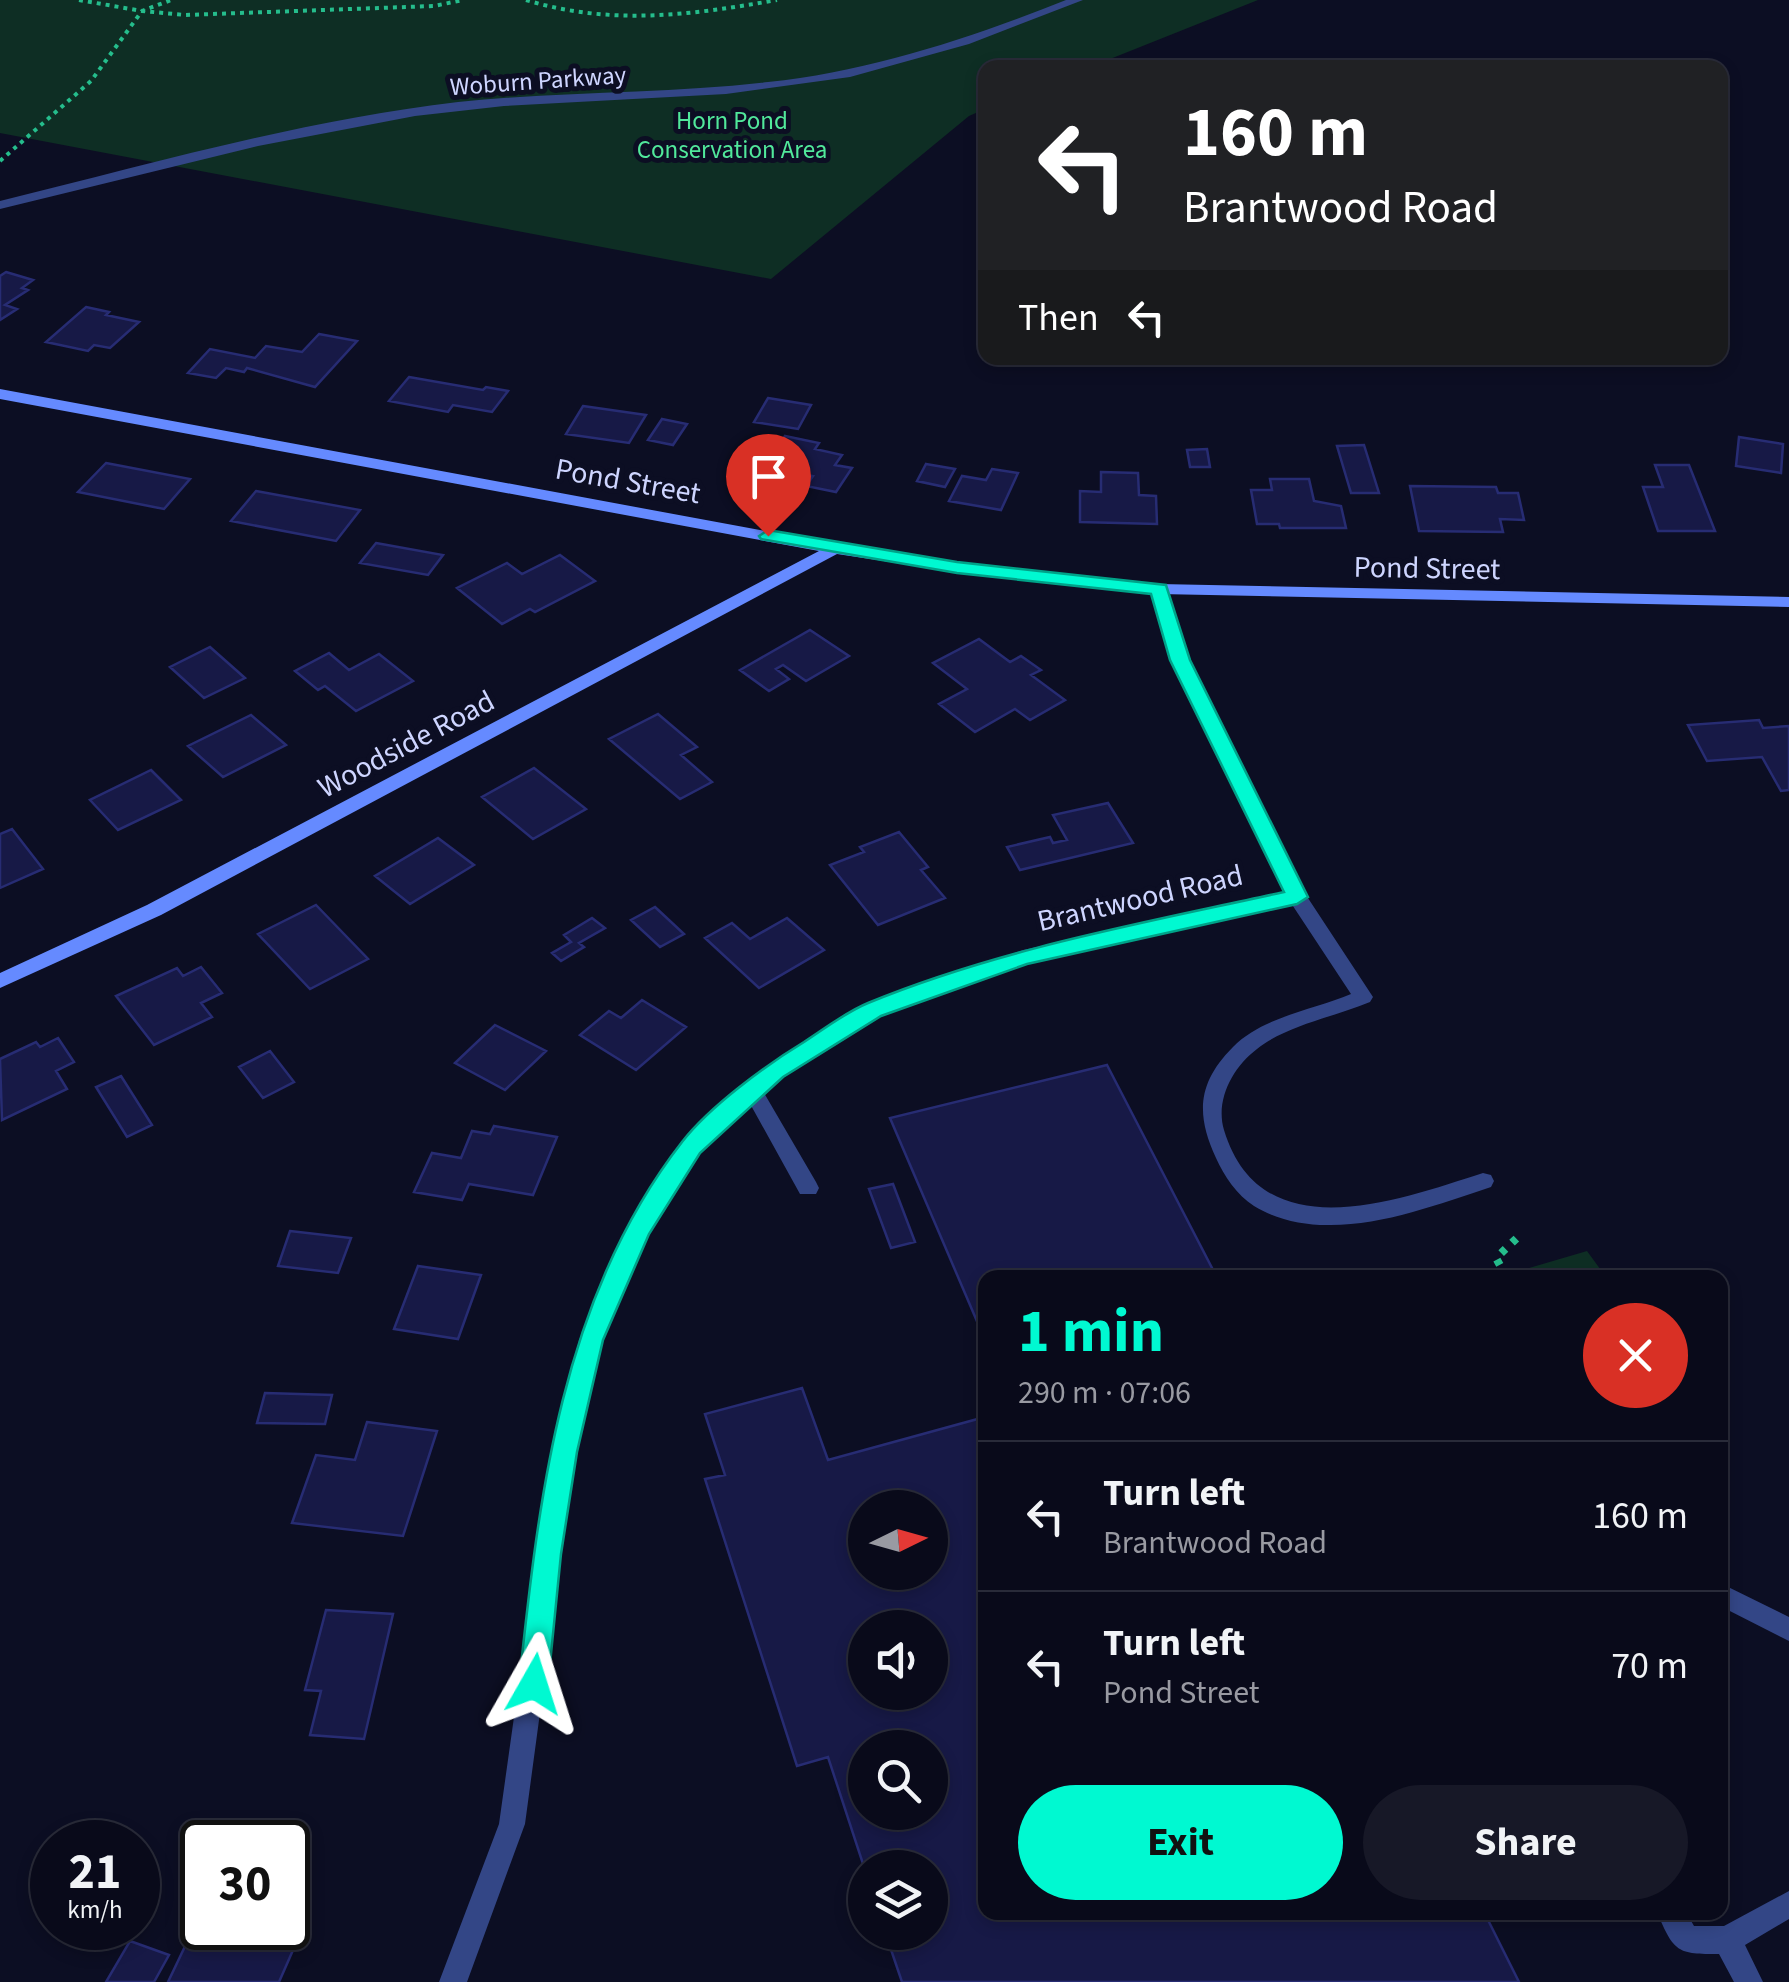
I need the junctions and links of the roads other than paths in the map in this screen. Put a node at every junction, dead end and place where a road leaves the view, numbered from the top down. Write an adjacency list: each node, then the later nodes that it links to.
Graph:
1 (1077, 0): 2 (street, Woburn Parkway)
2 (0, 206)
3 (0, 394): 4 (street, Pond Street)
4 (835, 549): 5 (street, Pond Street); 8 (street, Woodside Road)
5 (1159, 589): 6 (street, Pond Street); 7 (street, Brantwood Road)
6 (1789, 602)
7 (1297, 897): 9 (street, Brantwood Road); 10 (street)
8 (0, 982)
9 (753, 1090): 11 (street); 17 (street, Brantwood Road)
10 (1483, 1181)
11 (808, 1188)
12 (1728, 1598): 13 (street)
13 (1789, 1630)
14 (1789, 1904): 16 (street)
15 (1675, 1920): 16 (street)
16 (1727, 1940): 18 (street)
17 (454, 1982)
18 (1749, 1982)

